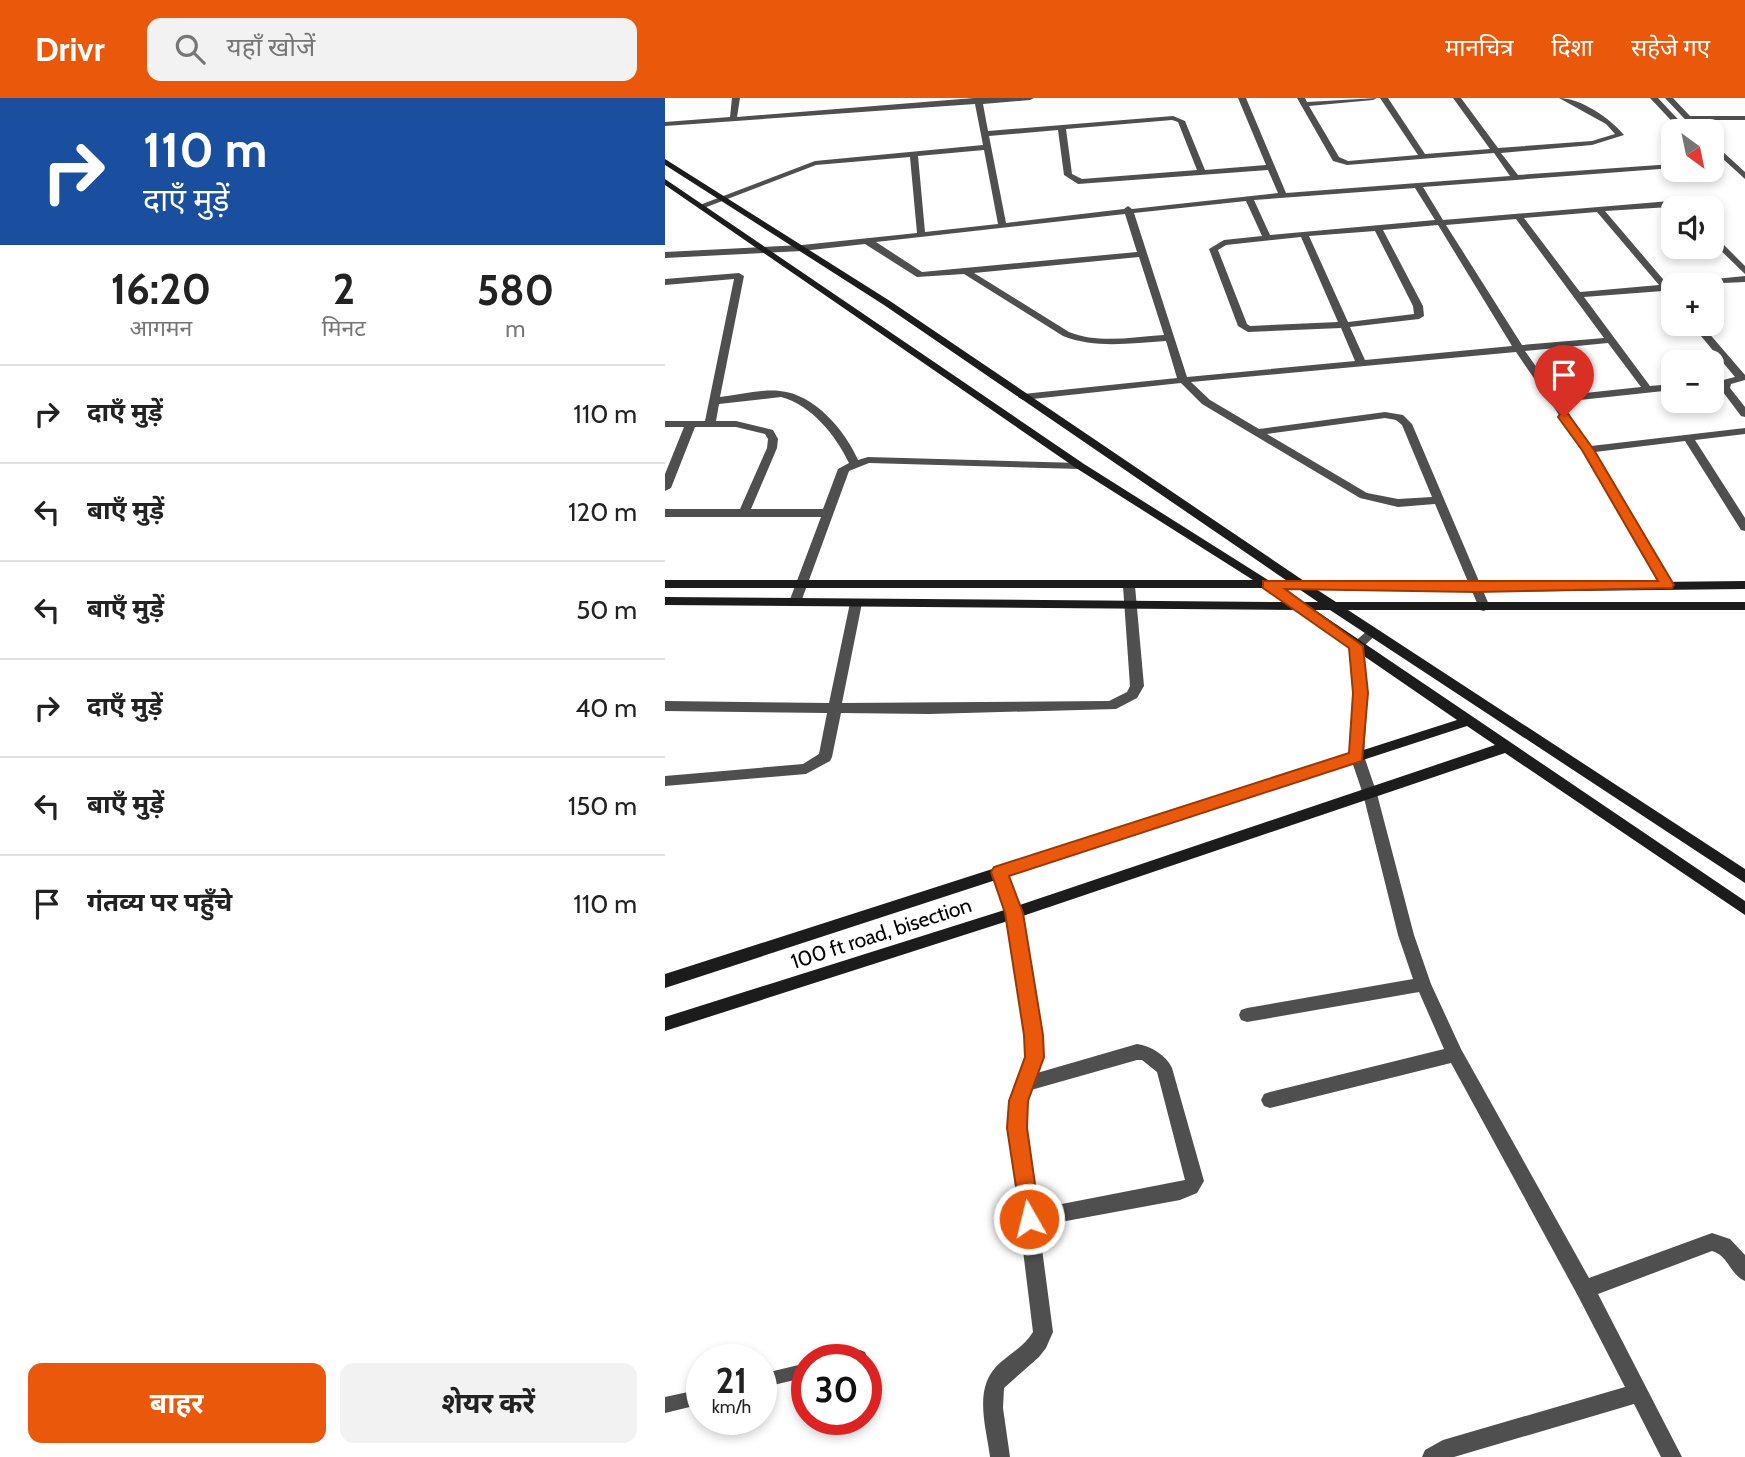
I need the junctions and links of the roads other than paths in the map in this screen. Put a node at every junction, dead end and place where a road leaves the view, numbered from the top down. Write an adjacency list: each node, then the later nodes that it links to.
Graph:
1 (736, 98): 19 (street)
2 (891, 98): 14 (street)
3 (1027, 98): 11 (street)
4 (1242, 98): 29 (street)
5 (1373, 98): 12 (street)
6 (1384, 98): 27 (street)
7 (1457, 98): 24 (street)
8 (1563, 98): 24 (street)
9 (1648, 98): 13 (street)
10 (1669, 98): 15 (street)
11 (978, 100): 14 (street); 22 (street)
12 (1302, 101): 27 (street)
13 (1657, 101): 15 (street); 18 (street)
14 (892, 108): 19 (street)
15 (1680, 109): 16 (street)
16 (1688, 118): 17 (street)
17 (1745, 118)
18 (1674, 119)
19 (733, 120): 20 (street)
20 (665, 124)
21 (1062, 128): 22 (street); 32 (street); 32 (street)
22 (984, 134): 23 (street)
23 (986, 148): 25 (street); 46 (street)
24 (1496, 151): 27 (street); 34 (street)
25 (914, 153): 39 (street); 49 (street)
26 (1724, 156): 33 (street)
27 (1423, 157)
28 (665, 161): 39 (street)
29 (1273, 167): 32 (street); 38 (street)
30 (1661, 167): 34 (street)
31 (1724, 169): 37 (street)
32 (1202, 172)
33 (1745, 177)
34 (1516, 178): 36 (street)
35 (665, 181): 42 (street)
36 (1417, 185): 38 (street); 47 (street)
37 (1745, 189)
38 (1283, 195): 40 (street)
39 (723, 198): 42 (street); 53 (street)
40 (1249, 198): 43 (street); 51 (street)
41 (1661, 205): 44 (street)
42 (701, 206): 55 (street)
43 (1128, 209): 46 (street); 56 (street)
44 (1599, 209): 45 (street); 60 (street)
45 (1518, 216): 47 (street); 65 (street)
46 (1002, 223): 49 (street)
47 (1440, 223): 48 (street); 70 (street)
48 (1378, 228): 50 (street); 66 (street)
49 (921, 233): 52 (street)
50 (1304, 234): 51 (street); 66 (street)
51 (1267, 238): 66 (street)
52 (866, 240): 53 (street); 59 (street)
53 (801, 248): 55 (street); 78 (street)
54 (1724, 249): 58 (street)
55 (764, 250): 57 (street); 90 (street)
56 (1141, 254): 59 (street); 68 (street)
57 (665, 255)
58 (1745, 271)
59 (967, 272): 68 (street)
60 (1661, 278)
61 (1745, 279): 62 (street)
62 (1724, 281)
63 (665, 282): 80 (street)
64 (1661, 288): 65 (street)
65 (1579, 295): 69 (street)
66 (1346, 325): 71 (street)
67 (1707, 336): 72 (street)
68 (1168, 338): 73 (street)
69 (1611, 340): 70 (street); 77 (street)
70 (1519, 349): 71 (street); 79 (street)
71 (1361, 363): 73 (street)
72 (1743, 377): 75 (street)
73 (1183, 380): 78 (street); 86 (street)
74 (1724, 382): 75 (street)
75 (1727, 382): 81 (street)
76 (1661, 388): 77 (street)
77 (1647, 389): 79 (street)
78 (1023, 397): 100 (street)
79 (1552, 400): 88 (street)
80 (714, 401): 83 (street); 89 (street)
81 (1745, 414)
82 (691, 423): 83 (street); 84 (street); 91 (street)
83 (710, 423): 94 (street)
84 (665, 424)
85 (1745, 430): 87 (street)
86 (1258, 432): 92 (street); 92 (street)
87 (1688, 438): 88 (street); 96 (street)
88 (1588, 450): 101 (street)
89 (855, 463): 90 (street); 95 (street)
90 (1080, 466): 99 (street)
91 (665, 488)
92 (1437, 500): 104 (street)
93 (665, 513): 94 (street)
94 (744, 513): 95 (street)
95 (825, 513): 97 (street)
96 (1745, 527)
97 (801, 583): 98 (street); 103 (street); 106 (street)
98 (665, 584)
99 (1268, 584): 100 (street); 103 (street); 110 (street)
100 (1301, 584): 104 (street); 111 (street)
101 (1668, 585): 102 (street); 104 (street)
102 (1745, 585)
103 (1129, 586): 108 (street)
104 (1476, 587): 112 (street)
105 (665, 601): 106 (street)
106 (795, 602): 107 (street)
107 (856, 603): 108 (street); 116 (street)
108 (1129, 603): 110 (street); 116 (street)
109 (1745, 606): 112 (street)
110 (1299, 607): 111 (street); 114 (street)
111 (1336, 607): 112 (street); 113 (street)
112 (1483, 607)
113 (1373, 632): 114 (street); 123 (street)
114 (1356, 646): 117 (street); 119 (street)
115 (665, 706): 116 (street)
116 (833, 709): 120 (street)
117 (1468, 721): 118 (street); 119 (street)
118 (1506, 747): 121 (street, 100 ft road, bisection); 124 (street)
119 (1357, 757): 121 (street); 122 (street)
120 (665, 781)
121 (1370, 794): 125 (street, 100 ft road, bisection); 127 (street)
122 (1000, 872): 125 (street); 126 (street)
123 (1745, 877)
124 (1745, 909)
125 (1014, 913): 129 (street, 100 ft road, bisection); 131 (street)
126 (665, 981)
127 (1423, 984): 128 (street); 130 (street)
128 (1247, 1015)
129 (665, 1024)
130 (1455, 1054): 132 (street); 135 (street)
131 (1025, 1084): 133 (street); 133 (street)
132 (1270, 1100)
133 (1029, 1219): 139 (street)
134 (1745, 1272): 135 (street)
135 (1584, 1289): 136 (street)
136 (1639, 1393): 140 (street); 141 (street)
137 (686, 1400): 138 (lane)
138 (665, 1405)
139 (1000, 1457)
140 (1432, 1457)
141 (1672, 1457)

